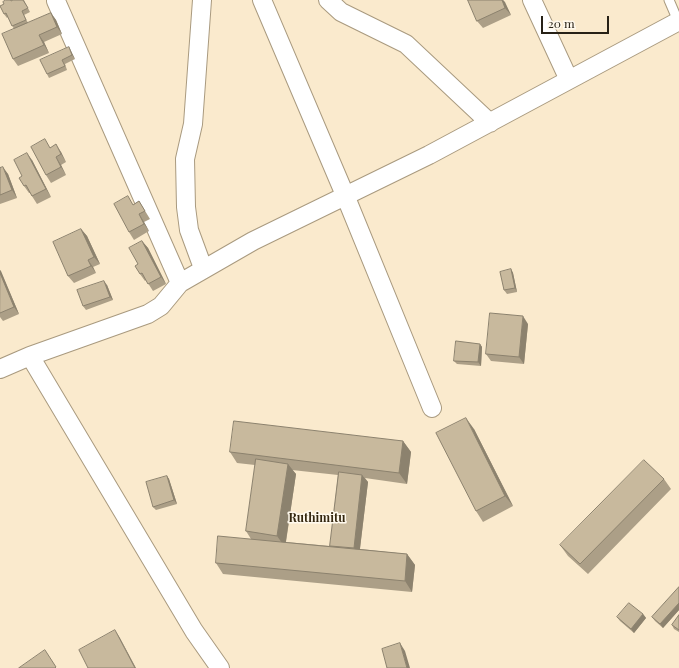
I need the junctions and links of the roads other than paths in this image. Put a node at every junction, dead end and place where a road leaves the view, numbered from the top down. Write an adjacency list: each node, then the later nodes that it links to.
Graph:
1 (202, 0): 11 (street)
2 (262, 0): 10 (street)
3 (328, 0): 9 (street)
4 (532, 0): 8 (street)
5 (669, 0): 7 (lane)
6 (56, 1): 12 (street)
7 (679, 21): 8 (street)
8 (569, 80): 9 (street)
9 (490, 123): 10 (street)
10 (345, 195): 11 (street); 15 (street)
11 (203, 268): 12 (street)
12 (180, 283): 13 (street)
13 (30, 356): 14 (street); 16 (street)
14 (0, 370)
15 (432, 408)
16 (220, 668)

